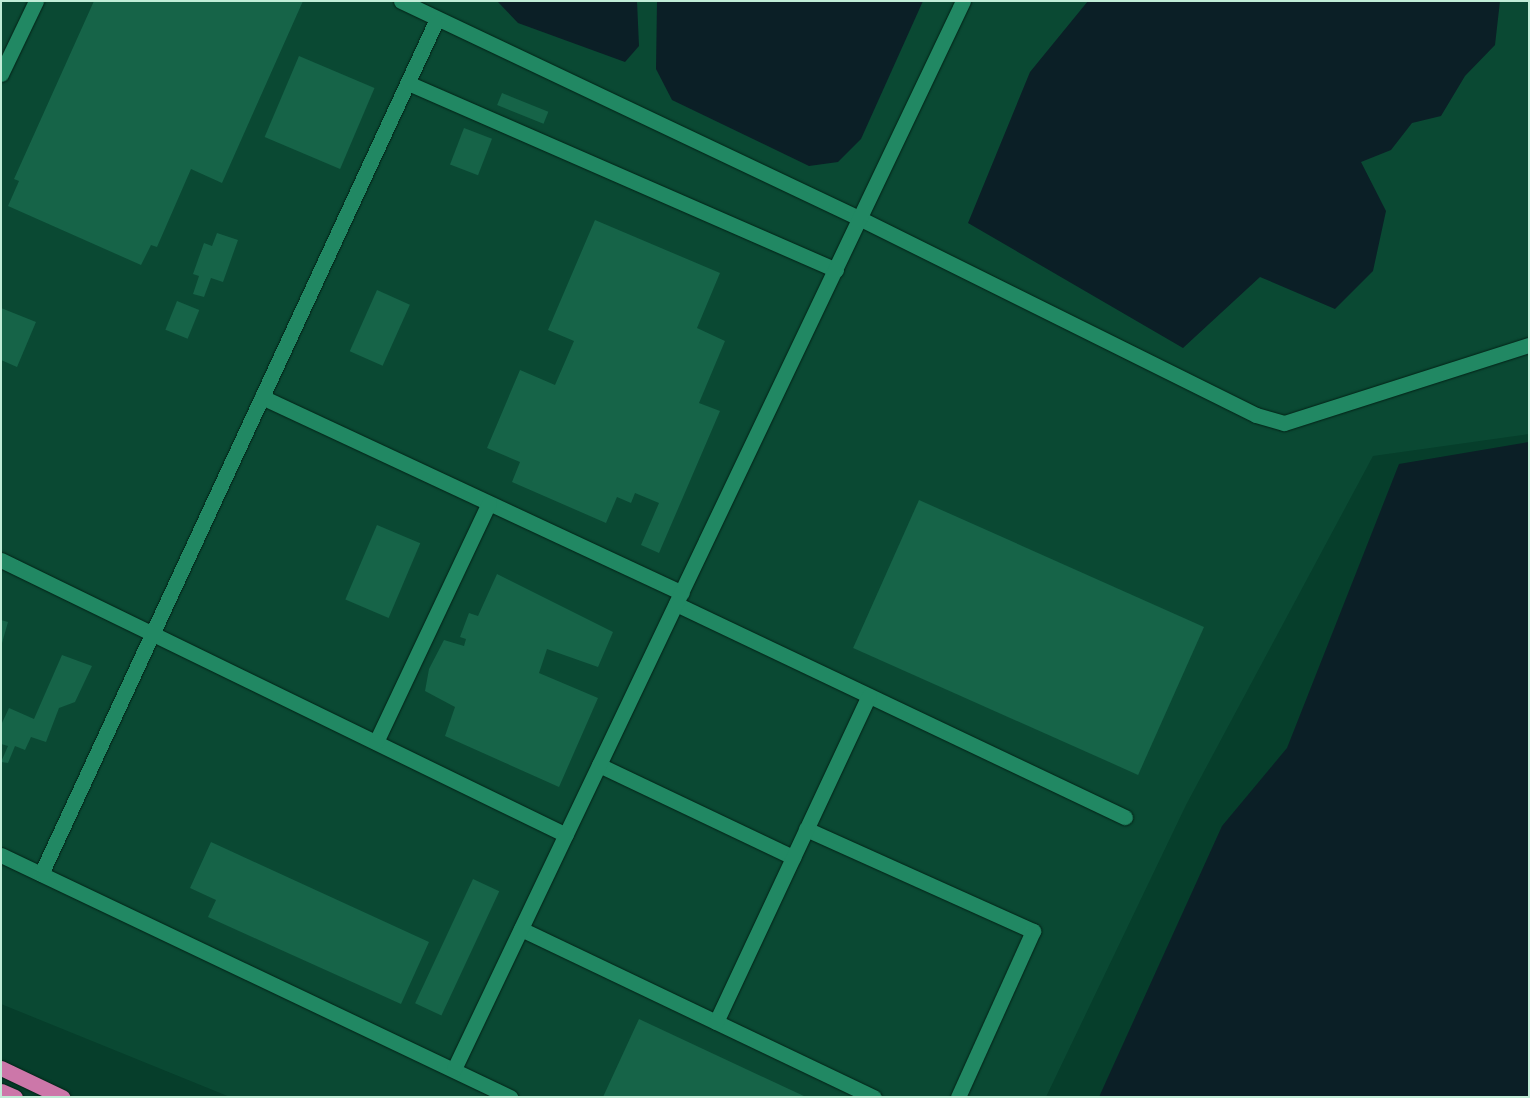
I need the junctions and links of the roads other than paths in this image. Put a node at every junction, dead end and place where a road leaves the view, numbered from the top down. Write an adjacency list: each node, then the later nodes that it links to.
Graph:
1 (36, 1): 5 (lane)
2 (401, 1): 4 (lane)
3 (963, 1): 7 (lane)
4 (437, 19): 6 (lane); 7 (lane)
5 (1, 74)
6 (408, 83): 8 (lane); 10 (lane)
7 (861, 219): 8 (lane); 9 (lane)
8 (836, 270): 13 (lane)
9 (1529, 345)
10 (262, 397): 11 (lane); 14 (lane)
11 (489, 503): 13 (lane); 16 (lane)
12 (1, 560): 14 (lane)
13 (679, 598): 15 (lane); 17 (lane)
14 (153, 632): 16 (lane); 23 (lane)
15 (869, 696): 18 (lane); 19 (lane)
16 (376, 742): 20 (lane)
17 (600, 765): 20 (lane); 22 (lane)
18 (1125, 817)
19 (806, 829): 22 (lane); 33 (lane)
20 (566, 835): 24 (lane)
21 (1, 855): 23 (lane)
22 (793, 856): 25 (lane)
23 (41, 874): 27 (lane)
24 (521, 929): 25 (lane); 27 (lane)
25 (716, 1022): 32 (lane)
26 (1, 1068): 30 (highway)
27 (454, 1069): 31 (lane)
28 (1, 1090): 29 (highway)
29 (15, 1097)
30 (62, 1097)
31 (510, 1097)
32 (874, 1097)
33 (958, 1097)

